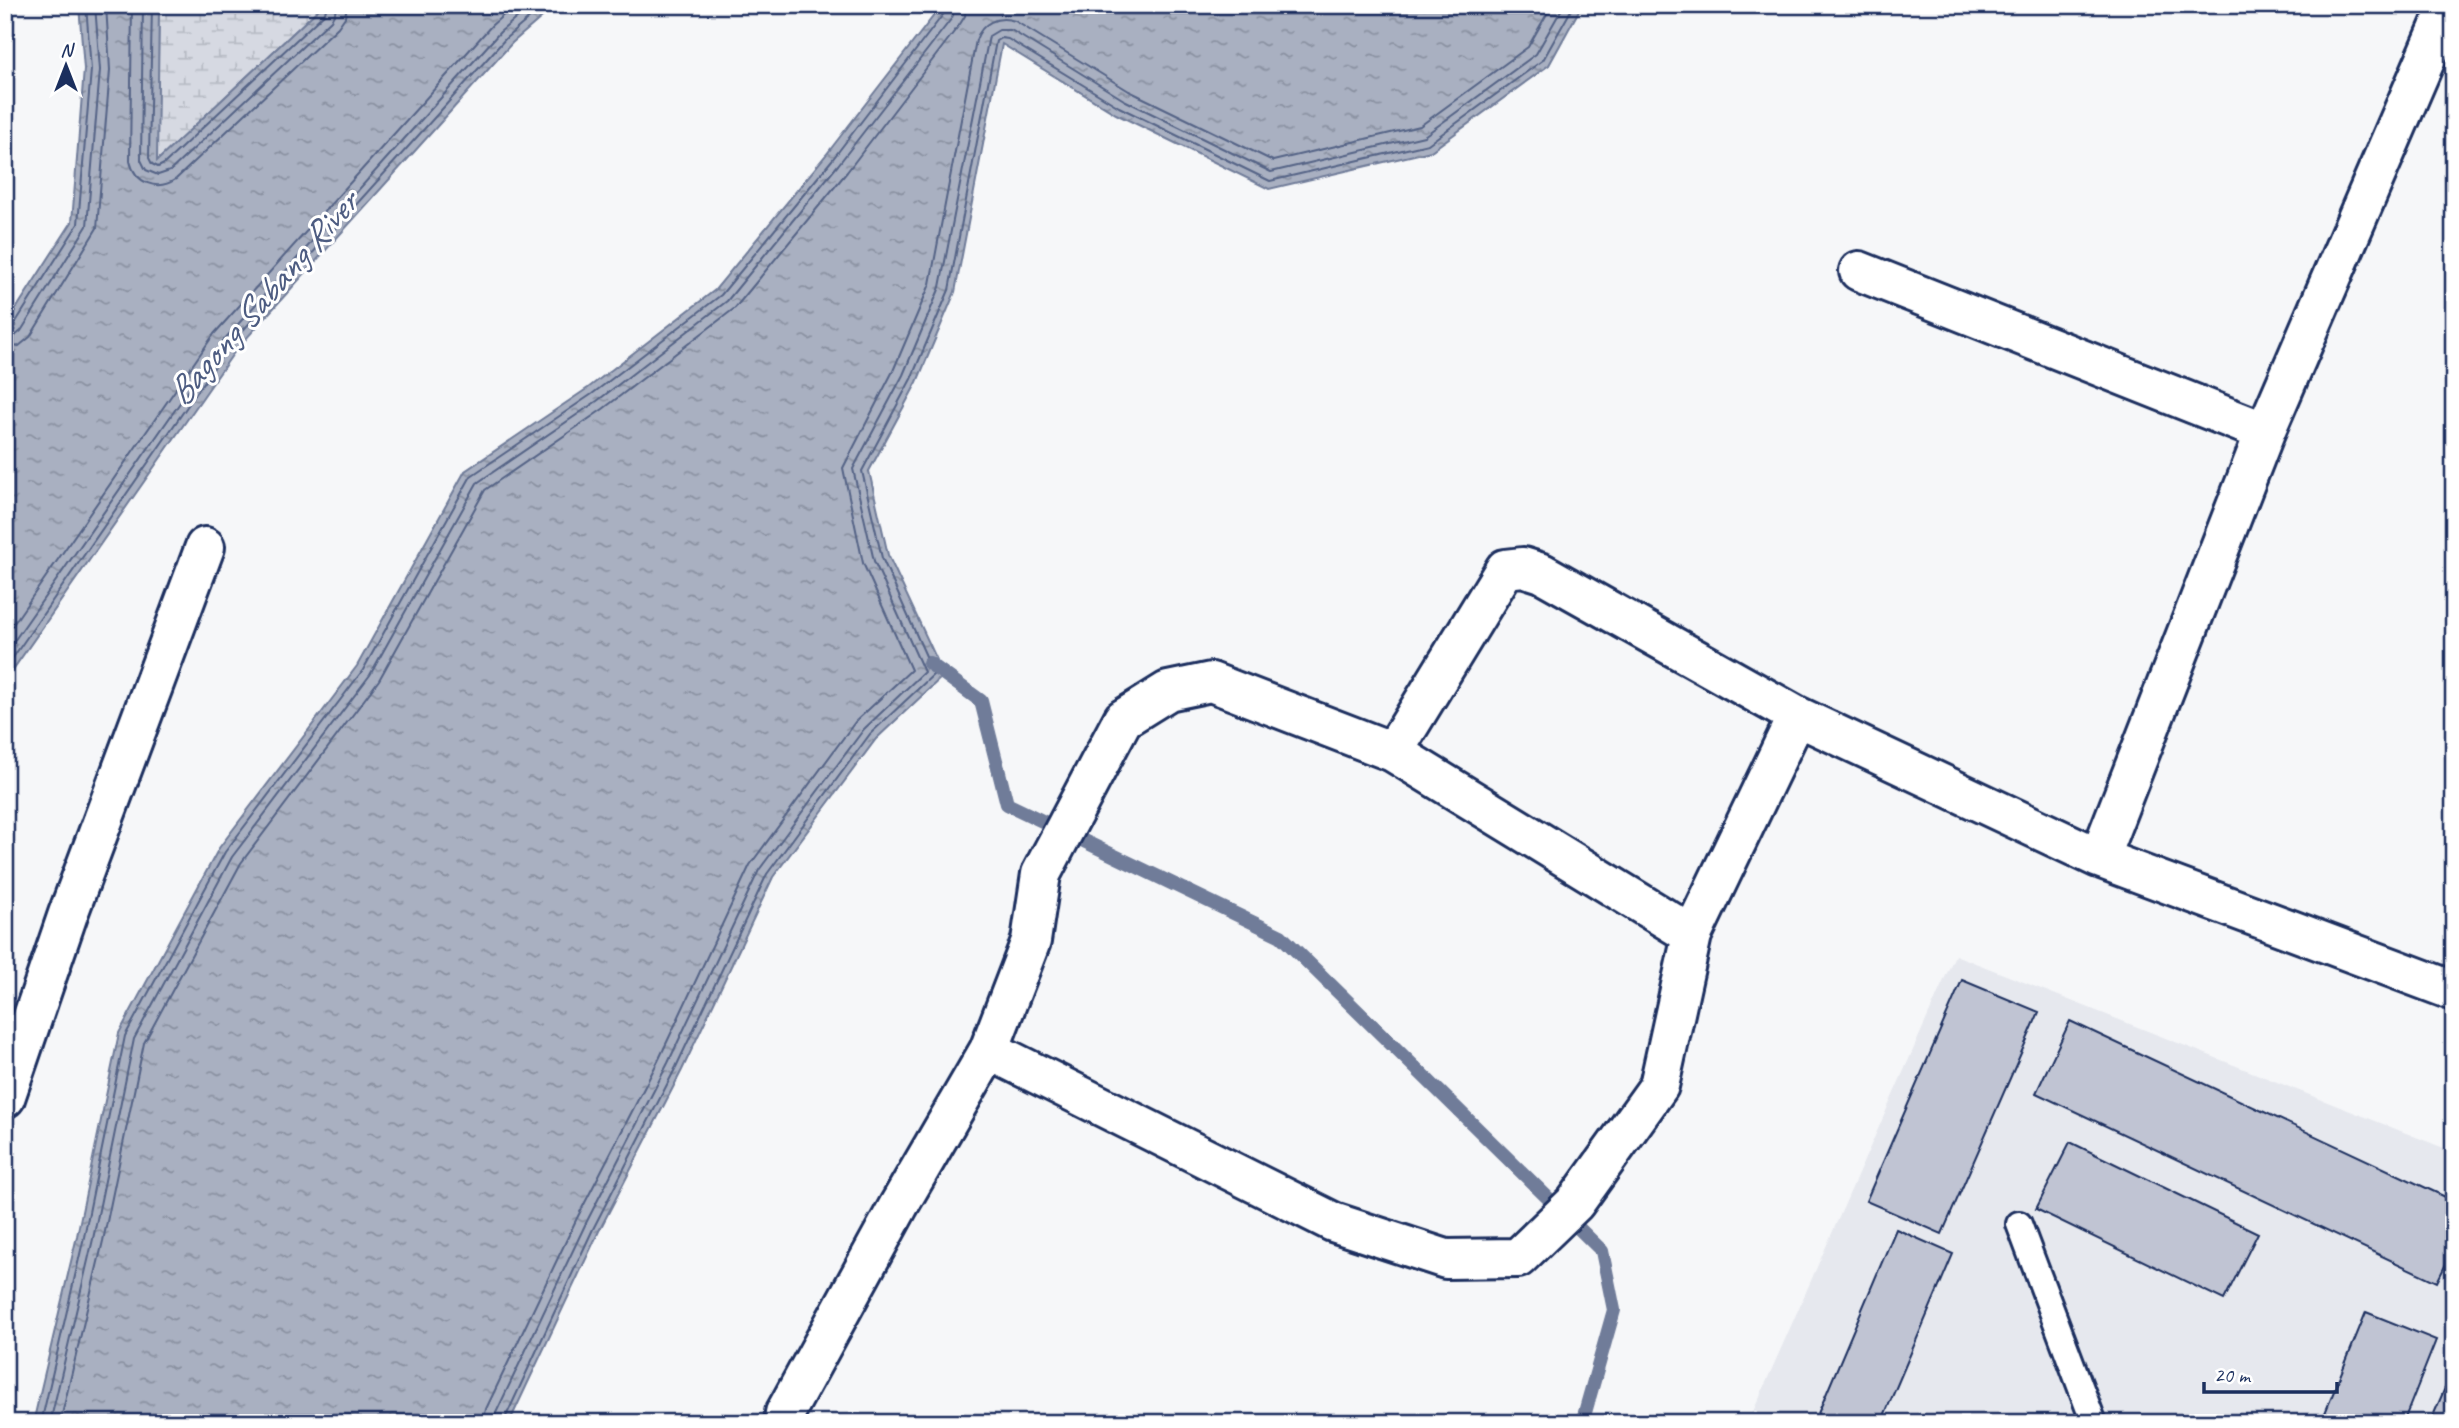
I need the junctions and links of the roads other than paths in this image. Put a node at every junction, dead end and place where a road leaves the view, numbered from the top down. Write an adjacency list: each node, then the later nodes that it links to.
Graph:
1 (2449, 5): 3 (street)
2 (1859, 271): 3 (street)
3 (2266, 432): 7 (street)
4 (205, 547): 11 (street)
5 (1797, 716): 6 (street); 7 (street); 8 (street)
6 (1393, 752): 8 (street); 10 (street)
7 (2099, 858): 9 (street)
8 (1692, 935): 10 (street)
9 (2454, 991)
10 (989, 1050): 13 (street)
11 (5, 1098)
12 (2019, 1224): 14 (lane)
13 (784, 1423)
14 (2094, 1423)

